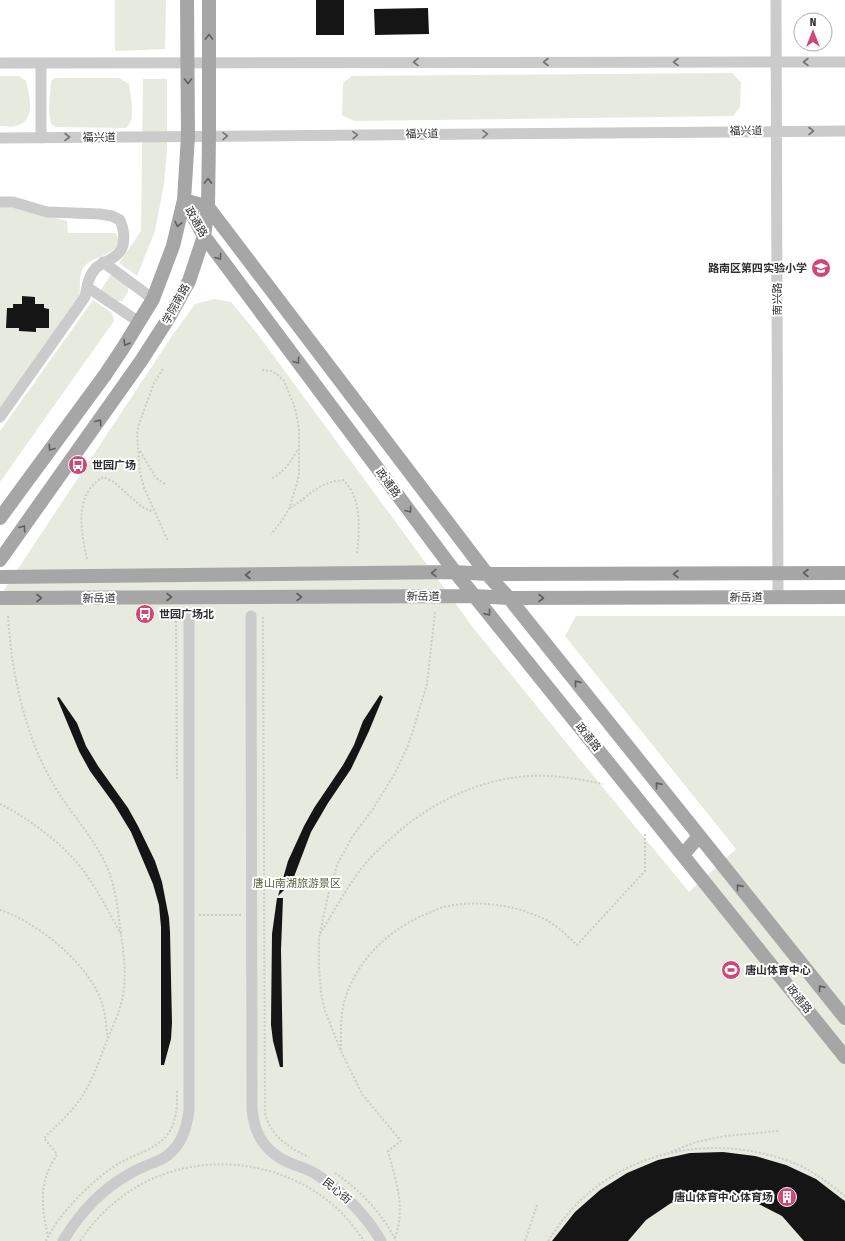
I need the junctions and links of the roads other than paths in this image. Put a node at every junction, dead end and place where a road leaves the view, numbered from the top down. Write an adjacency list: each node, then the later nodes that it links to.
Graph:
1 (188, 0): 8 (main road)
2 (209, 0): 9 (main road, 学院南路, one-way to 2)
3 (776, 0): 4 (street, 南兴路)
4 (776, 62): 5 (street, one-way to 4); 9 (street, one-way to 9); 10 (street, 南兴路)
5 (845, 62)
6 (0, 63): 7 (street)
7 (40, 63): 8 (street); 15 (street)
8 (188, 63): 9 (street); 12 (main road, one-way to 12)
9 (209, 63): 13 (main road, 学院南路)
10 (776, 131): 11 (street, 福兴道, one-way to 11); 13 (street, 福兴道, one-way to 10); 28 (street, 南兴路)
11 (845, 131)
12 (188, 136): 13 (street, 福兴道); 15 (street, 福兴道, one-way to 12); 16 (main road)
13 (210, 136): 18 (main road, 学院南路, one-way to 13)
14 (0, 138): 15 (street, 福兴道)
15 (41, 138)
16 (184, 200): 18 (main road, 政通路); 19 (main road, 政通路); 22 (main road, one-way to 22)
17 (0, 202): 20 (street)
18 (208, 207): 19 (main road, 学院南路); 30 (main road, 政通路)
19 (204, 236): 26 (main road, 学院南路, one-way to 19); 27 (main road, 政通路, one-way to 27)
20 (103, 262): 21 (street); 22 (street)
21 (87, 287): 23 (street); 24 (street)
22 (152, 299): 23 (main road)
23 (139, 322): 25 (main road, one-way to 25)
24 (0, 417)
25 (0, 518)
26 (0, 560)
27 (455, 572): 30 (main road, 新岳道); 31 (main road, 新岳道, one-way to 31); 32 (main road, 政通路)
28 (778, 573): 29 (main road, 新岳道, one-way to 28); 30 (main road, 新岳道, one-way to 30); 33 (street, 南兴路)
29 (845, 573)
30 (487, 574): 36 (main road, 政通路)
31 (0, 576)
32 (474, 596): 35 (main road, 新岳道, one-way to 32); 36 (main road, 新岳道); 40 (main road, 政通路, one-way to 40)
33 (778, 597): 34 (main road, 新岳道); 36 (main road, 新岳道, one-way to 33)
34 (845, 597)
35 (0, 598)
36 (509, 598): 39 (main road, 政通路, one-way to 36)
37 (251, 616): 44 (street, 民心街)
38 (188, 617): 43 (street)
39 (699, 836): 40 (main road); 41 (main road, 政通路, one-way to 39)
40 (683, 855): 42 (main road, 政通路)
41 (845, 1018)
42 (845, 1057)
43 (63, 1241)
44 (381, 1241)

